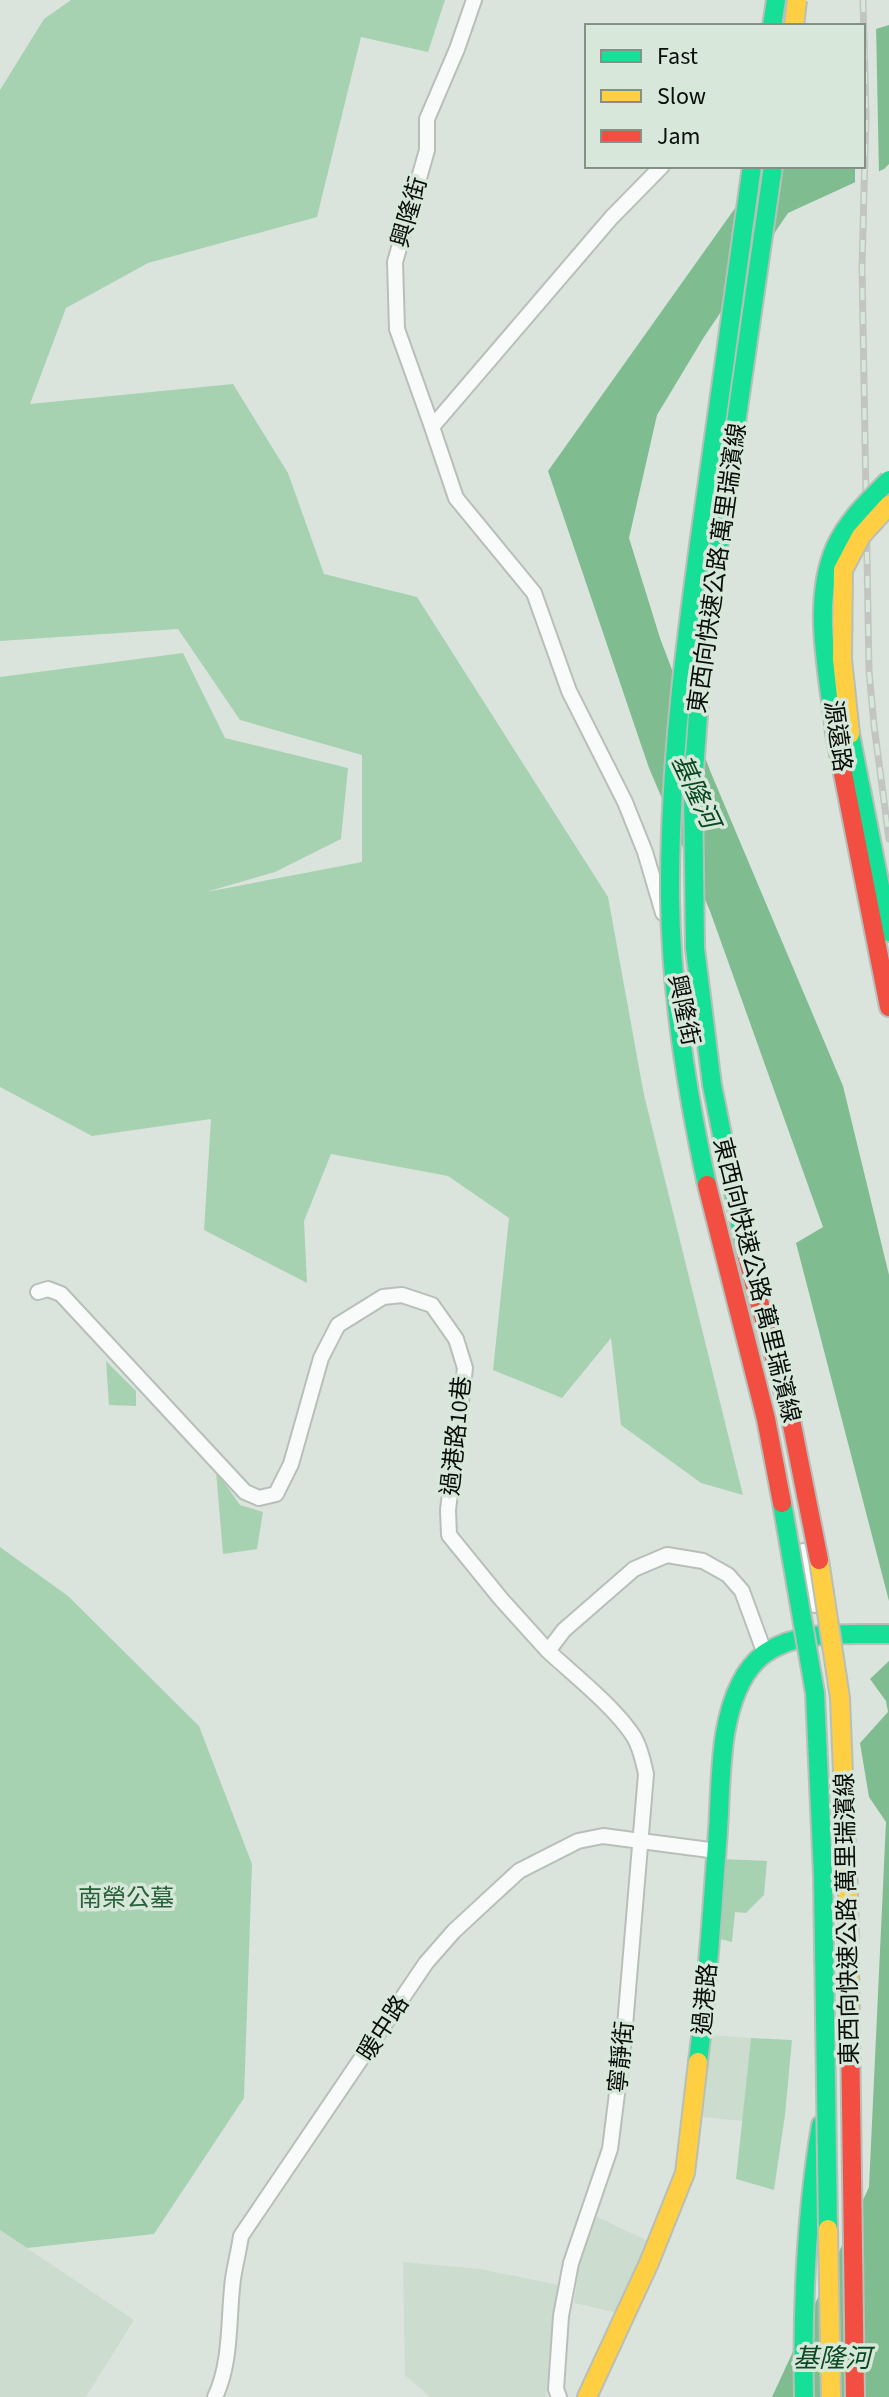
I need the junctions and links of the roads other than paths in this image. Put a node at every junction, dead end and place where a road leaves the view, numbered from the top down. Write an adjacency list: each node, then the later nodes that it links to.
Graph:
1 (474, 0): 11 (street, 興隆街)
2 (776, 0): 5 (main road)
3 (797, 0): 6 (main road, bridge)
4 (806, 0): 7 (street)
5 (772, 24)
6 (793, 24)
7 (795, 24)
8 (660, 168): 11 (street)
9 (752, 168): 24 (main road, 東西向快速公路 萬里瑞濱線, bridge)
10 (773, 168): 30 (main road, 東西向快速公路 萬里瑞濱線, bridge)
11 (432, 427): 19 (street, 興隆街)
12 (889, 480): 14 (main road, 源遠路, bridge)
13 (889, 505): 14 (main road, 源遠路, bridge)
14 (842, 733): 15 (main road, 源遠路); 16 (main road, 源遠路)
15 (889, 932)
16 (889, 1007)
17 (38, 1292): 20 (street, 過港路10巷)
18 (889, 1634): 19 (main road)
19 (823, 1638): 21 (main road)
20 (548, 1651): 21 (street); 22 (street, 寧靜街)
21 (765, 1654): 23 (main road, 過港路)
22 (639, 1841): 23 (street, 暖中路); 25 (street, 暖中路); 26 (street, 寧靜街)
23 (717, 1851): 27 (main road, 過港路)
24 (825, 2107): 28 (main road, bridge); 29 (main road, 東西向快速公路 萬里瑞濱線, bridge)
25 (215, 2397)
26 (559, 2397)
27 (587, 2397)
28 (804, 2397)
29 (831, 2397)
30 (855, 2397)

